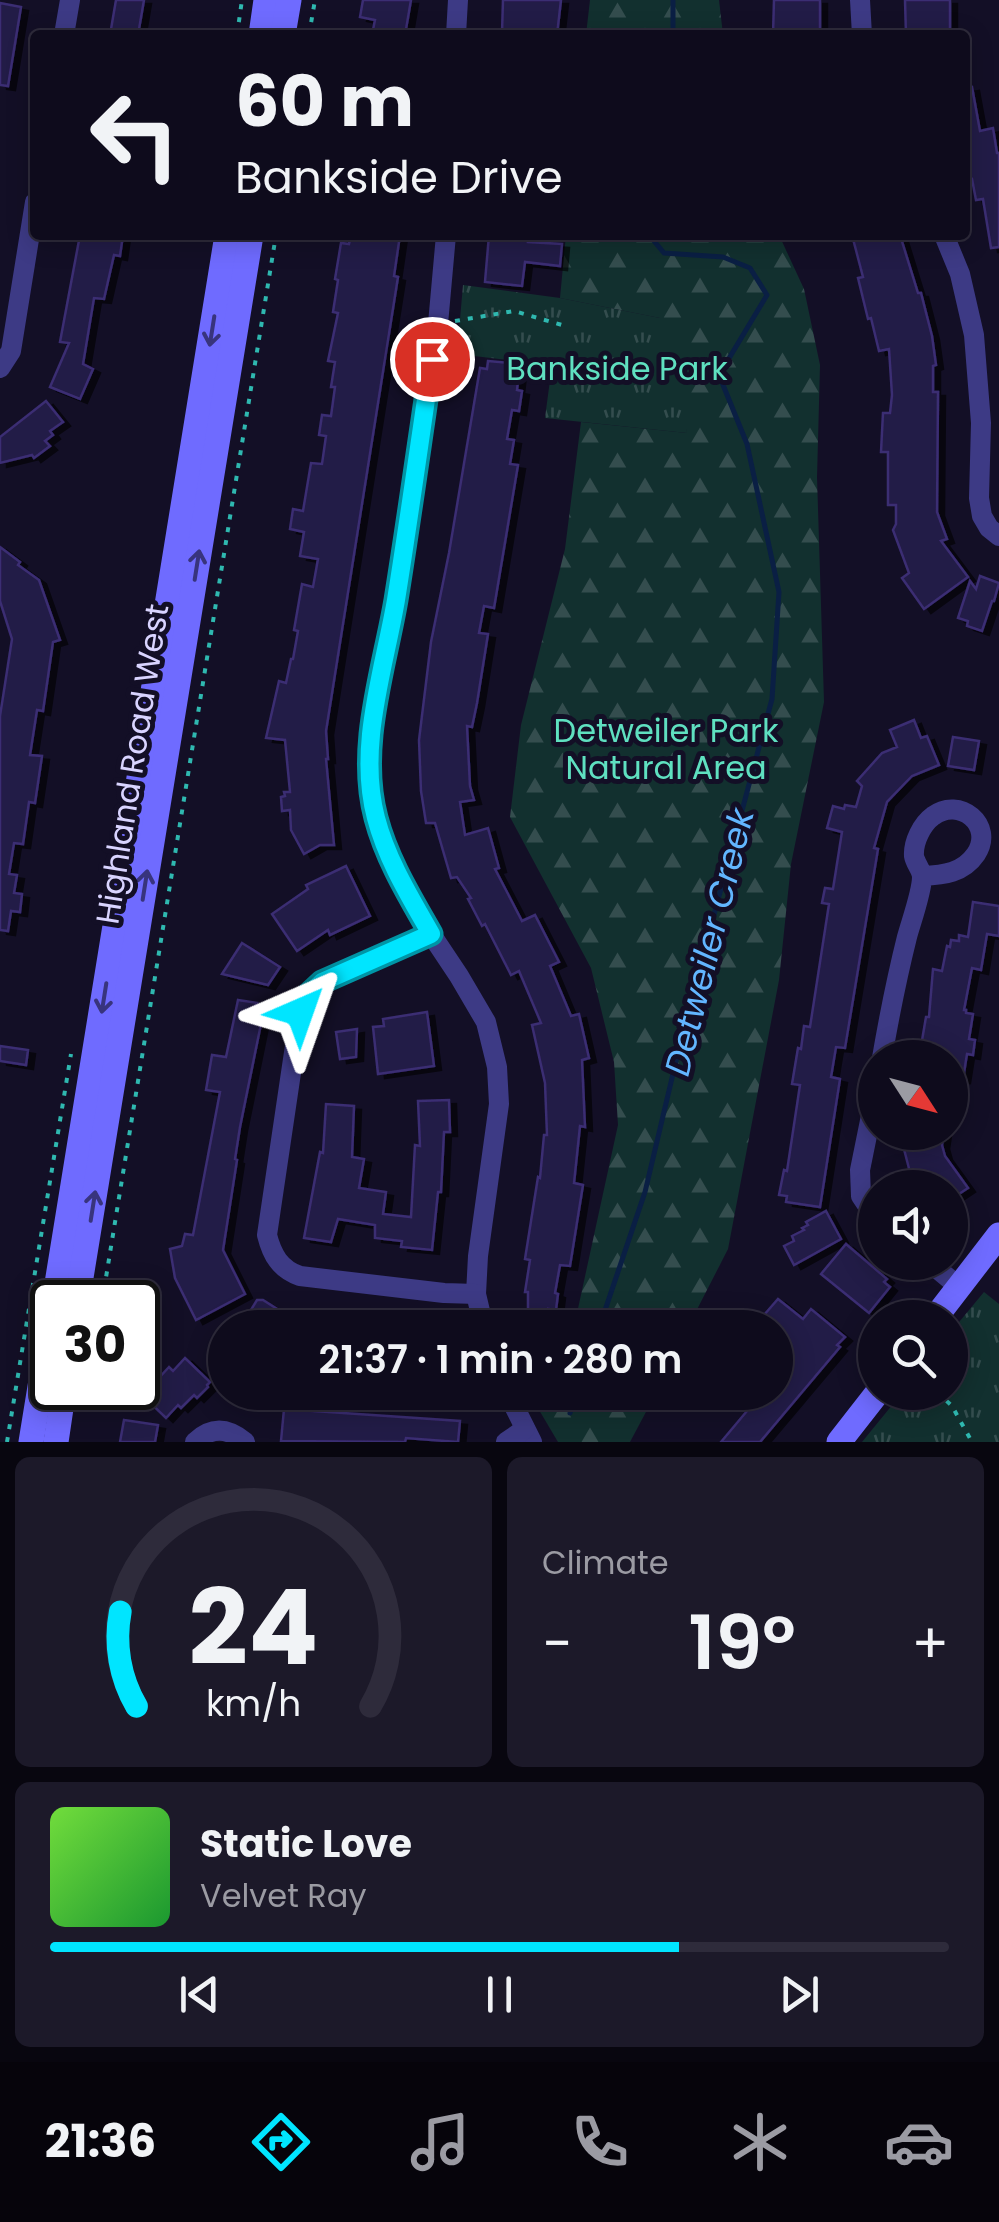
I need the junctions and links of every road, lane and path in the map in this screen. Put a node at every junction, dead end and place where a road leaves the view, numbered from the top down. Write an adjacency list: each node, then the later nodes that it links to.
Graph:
1 (70, 0): 8 (street)
2 (242, 0): 9 (path)
3 (266, 0): 10 (main road)
4 (289, 0): 11 (main road)
5 (314, 0): 12 (path)
6 (458, 0): 13 (street)
7 (860, 0): 14 (street)
8 (65, 30)
9 (238, 30)
10 (261, 30)
11 (284, 30)
12 (310, 30)
13 (456, 30)
14 (862, 30)
15 (30, 233): 23 (street)
16 (227, 240): 29 (main road, Highland Road West, one-way to 29)
17 (249, 240): 30 (main road, Highland Road West, one-way to 17)
18 (275, 240): 31 (path)
19 (446, 240): 21 (street)
20 (946, 240): 24 (street)
21 (438, 324): 22 (path); 26 (street)
22 (562, 325)
23 (0, 368)
24 (999, 536)
25 (922, 876): 27 (street)
26 (431, 934): 34 (street); 34 (street)
27 (885, 1040)
28 (999, 1235): 33 (main road)
29 (58, 1280)
30 (81, 1280)
31 (106, 1280)
32 (951, 1280): 33 (street)
33 (958, 1286): 35 (main road)
34 (476, 1294): 36 (street)
35 (948, 1300)
36 (480, 1310)
37 (35, 1410): 43 (main road)
38 (61, 1410): 44 (main road)
39 (516, 1410): 42 (street)
40 (864, 1410): 48 (main road)
41 (954, 1410): 49 (path)
42 (528, 1436): 47 (street)
43 (30, 1442)
44 (56, 1442)
45 (194, 1442): 46 (street)
46 (245, 1442)
47 (506, 1442)
48 (839, 1442)
49 (972, 1442)

